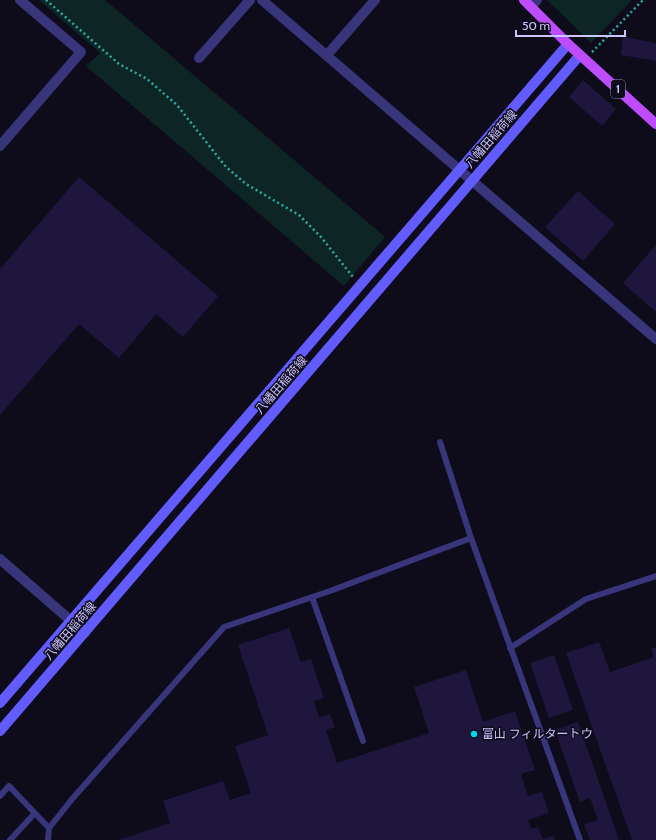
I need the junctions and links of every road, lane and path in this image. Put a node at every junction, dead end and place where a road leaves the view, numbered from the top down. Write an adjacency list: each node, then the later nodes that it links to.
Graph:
1 (20, 0): 13 (street)
2 (46, 0): 16 (path)
3 (250, 0): 11 (street)
4 (262, 0): 9 (street)
5 (375, 0): 9 (street)
6 (642, 0): 10 (path)
7 (531, 2): 8 (main road, 1)
8 (568, 44): 10 (main road, 1); 14 (main road, 八幡田稲荷線)
9 (327, 55): 14 (street)
10 (580, 55): 12 (main road, 1); 15 (main road, 八幡田稲荷線)
11 (199, 58)
12 (656, 124)
13 (0, 146)
14 (459, 170): 15 (street); 16 (main road, 八幡田稲荷線)
15 (472, 181): 17 (street); 24 (main road, 八幡田稲荷線)
16 (360, 286): 23 (main road, 八幡田稲荷線)
17 (656, 339)
18 (440, 442): 19 (lane)
19 (471, 538): 22 (lane); 25 (lane)
20 (0, 559): 23 (street)
21 (656, 576): 25 (lane)
22 (312, 597): 28 (lane); 31 (lane)
23 (71, 620): 24 (street); 26 (main road, 八幡田稲荷線)
24 (85, 633): 27 (main road, 八幡田稲荷線)
25 (510, 648): 34 (lane)
26 (0, 703)
27 (0, 731)
28 (363, 741)
29 (0, 796): 30 (lane)
30 (34, 814): 31 (lane); 32 (lane)
31 (49, 828): 33 (lane)
32 (10, 840)
33 (48, 840)
34 (580, 840)

